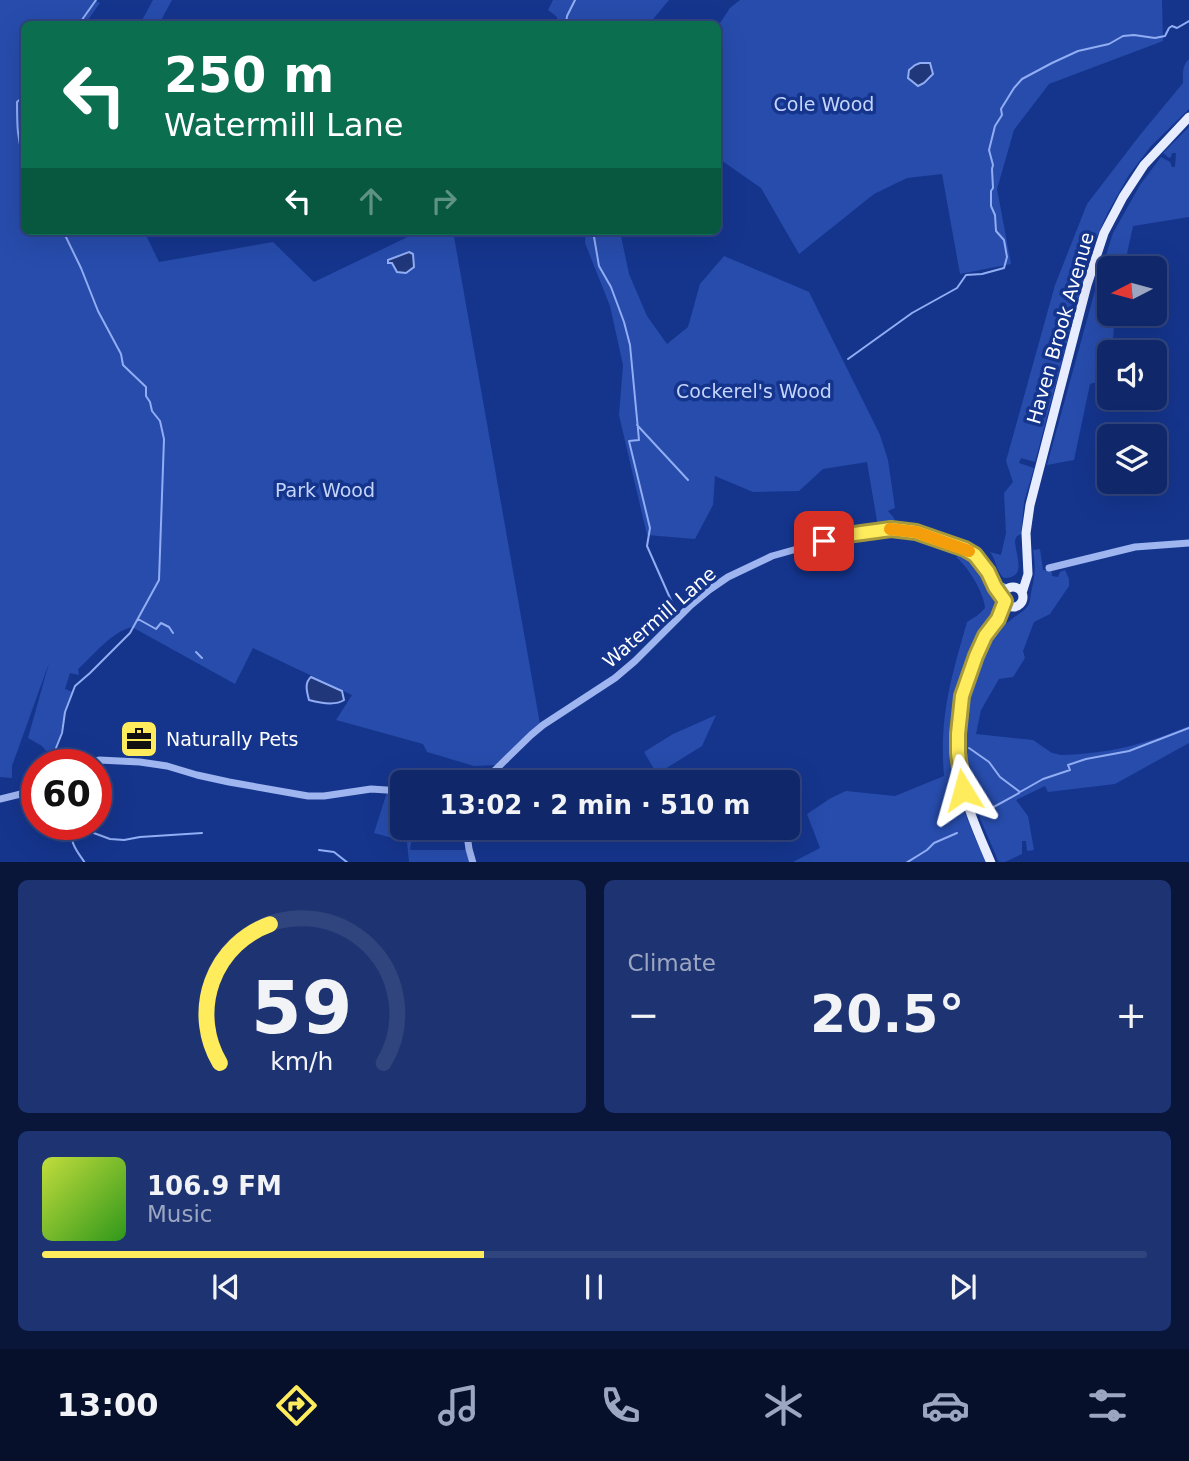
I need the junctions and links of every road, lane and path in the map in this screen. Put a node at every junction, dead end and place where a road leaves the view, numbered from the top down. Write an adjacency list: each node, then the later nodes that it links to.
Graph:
1 (1189, 117): 4 (main road, Haven Brook Avenue)
2 (1189, 543): 3 (street)
3 (1053, 570)
4 (1028, 574): 6 (main road); 7 (main road, Haven Brook Avenue)
5 (993, 582): 6 (street, Watermill Lane); 8 (street, Watermill Lane); 12 (street, Watermill Lane)
6 (1011, 588): 7 (main road); 8 (main road)
7 (1022, 593): 9 (main road)
8 (1004, 600): 9 (main road); 10 (main road)
9 (1016, 606): 10 (main road)
10 (998, 619): 18 (main road)
11 (112, 761): 13 (street)
12 (495, 770)
13 (390, 790)
14 (21, 794): 15 (street)
15 (0, 799)
16 (468, 840): 17 (street)
17 (473, 862)
18 (991, 862)

